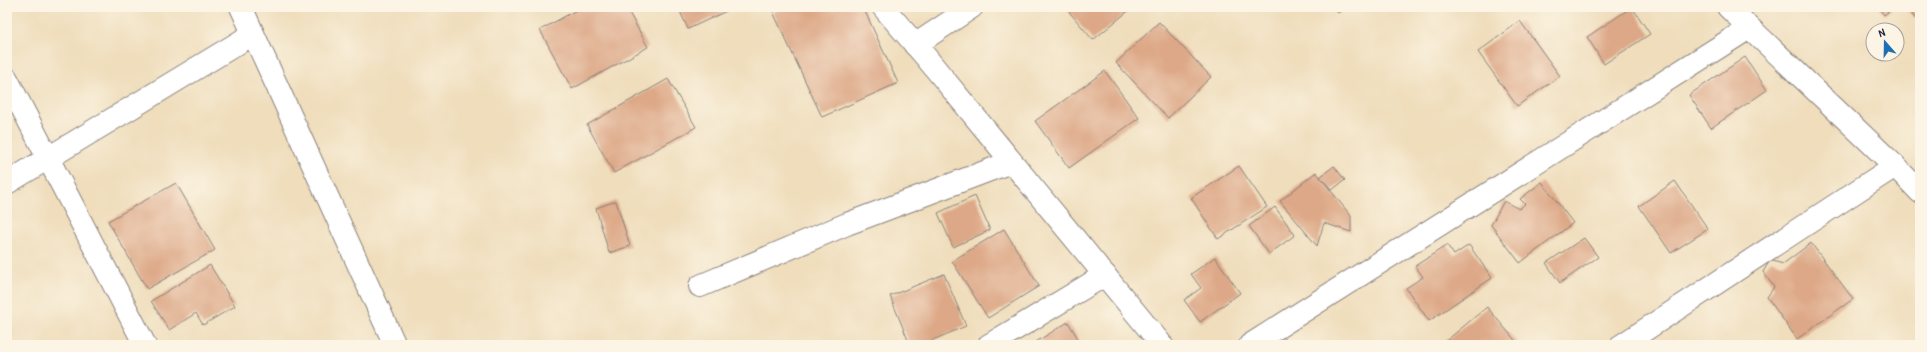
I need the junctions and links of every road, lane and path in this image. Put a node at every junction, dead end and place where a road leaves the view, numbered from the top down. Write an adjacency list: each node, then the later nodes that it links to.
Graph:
1 (241, 7): 6 (street)
2 (883, 7): 7 (street)
3 (972, 7): 7 (street)
4 (1728, 7): 5 (street)
5 (1749, 28): 11 (street); 20 (street)
6 (253, 34): 9 (street); 17 (street)
7 (915, 45): 10 (street)
8 (7, 79): 9 (street)
9 (47, 158): 12 (street); 16 (street)
10 (1012, 162): 14 (street); 15 (street)
11 (1895, 166): 13 (street); 21 (street)
12 (7, 183)
13 (1920, 192)
14 (1105, 275): 18 (street); 19 (street)
15 (700, 286)
16 (145, 345)
17 (395, 345)
18 (989, 345)
19 (1162, 345)
20 (1250, 345)
21 (1622, 345)

